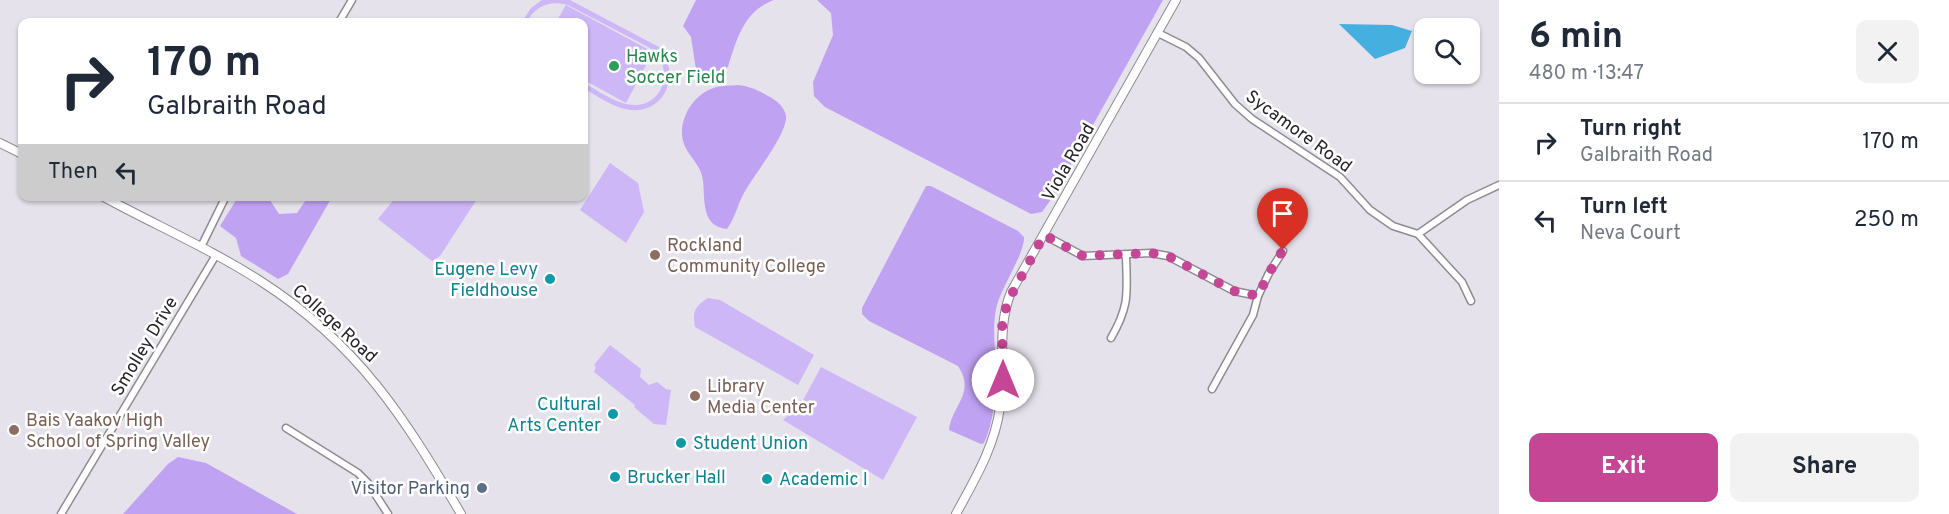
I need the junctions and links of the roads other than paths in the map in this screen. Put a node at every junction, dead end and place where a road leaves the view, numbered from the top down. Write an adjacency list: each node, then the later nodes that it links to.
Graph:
1 (352, 0): 3 (street)
2 (1176, 0): 4 (street, Viola Road)
3 (341, 18)
4 (1158, 33): 10 (street, Sycamore Road); 11 (street, Viola Road)
5 (0, 143): 6 (street)
6 (18, 152)
7 (1499, 185): 10 (street)
8 (112, 201): 12 (street, College Road)
9 (224, 201): 12 (street)
10 (1418, 234): 17 (street, Sycamore Road)
11 (1044, 235): 15 (street); 24 (street, Viola Road)
12 (201, 247): 14 (street, College Road)
13 (1283, 250): 16 (street)
14 (216, 255): 21 (street, Smolley Drive); 23 (street, College Road)
15 (1126, 256): 16 (street); 18 (street)
16 (1258, 296): 19 (street)
17 (1472, 301)
18 (1111, 338)
19 (1212, 389)
20 (286, 428): 22 (street)
21 (61, 514)
22 (388, 514)
23 (461, 514)
24 (957, 514)

